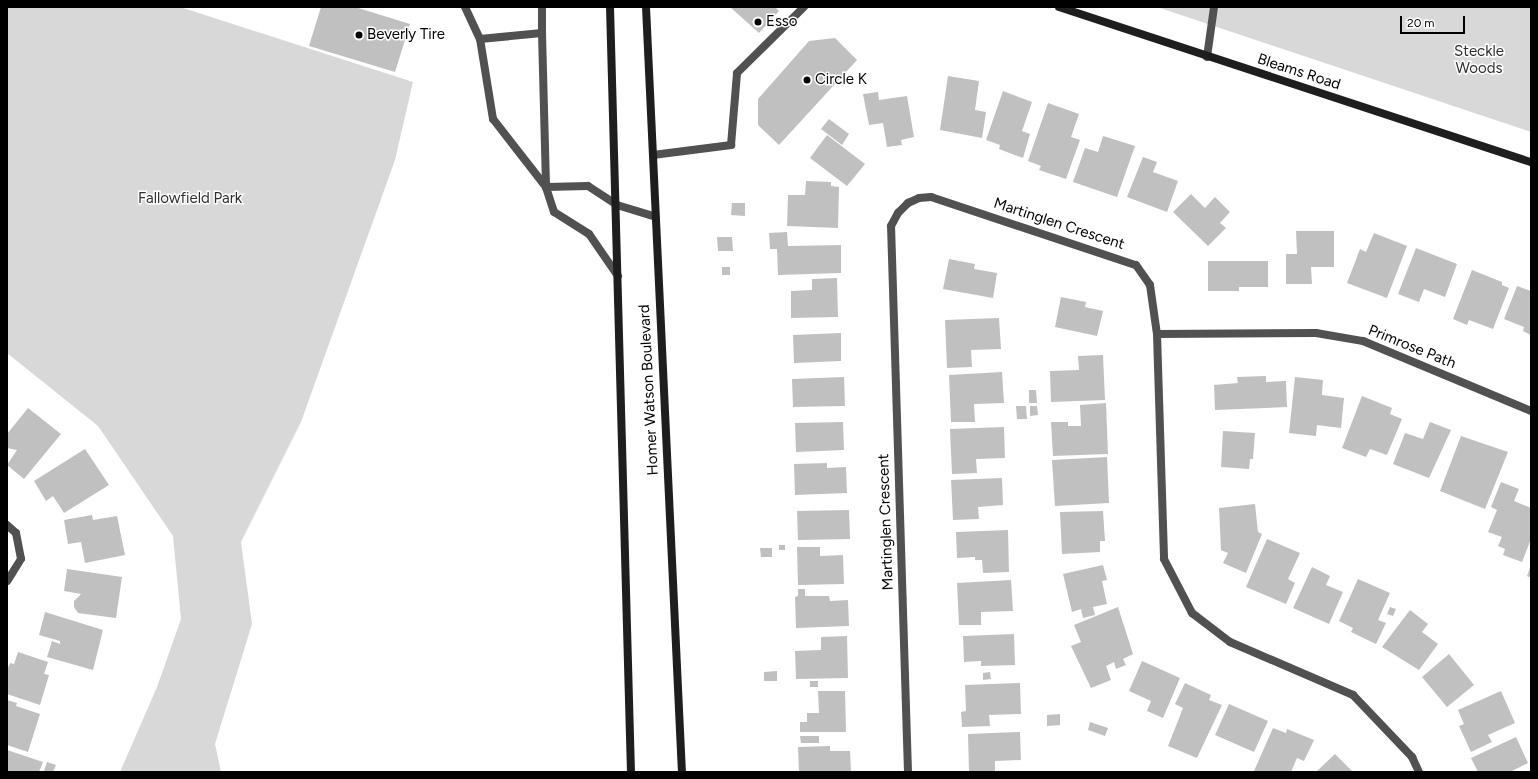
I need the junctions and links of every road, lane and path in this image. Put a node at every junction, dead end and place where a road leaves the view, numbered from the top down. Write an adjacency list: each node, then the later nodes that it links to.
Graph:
1 (465, 7): 9 (street)
2 (542, 7): 8 (street)
3 (610, 7): 14 (main road, Homer Watson Boulevard)
4 (646, 7): 11 (main road, Homer Watson Boulevard)
5 (804, 7): 11 (street)
6 (1059, 7): 10 (main road, Bleams Road)
7 (1214, 7): 10 (street)
8 (542, 33): 9 (street); 13 (street)
9 (480, 39): 13 (street)
10 (1207, 57): 12 (main road, Bleams Road)
11 (653, 155): 15 (main road, Homer Watson Boulevard)
12 (1531, 162)
13 (546, 187): 14 (street); 16 (street)
14 (617, 204): 15 (street); 16 (main road, Homer Watson Boulevard)
15 (654, 216): 22 (main road, Homer Watson Boulevard)
16 (618, 276): 21 (main road, Homer Watson Boulevard)
17 (1157, 334): 18 (street, Primrose Path); 23 (street, Martinglen Crescent); 24 (street, Martinglen Crescent)
18 (1531, 411)
19 (7, 526): 20 (street)
20 (7, 581)
21 (631, 772)
22 (682, 772)
23 (908, 772)
24 (1419, 772)

